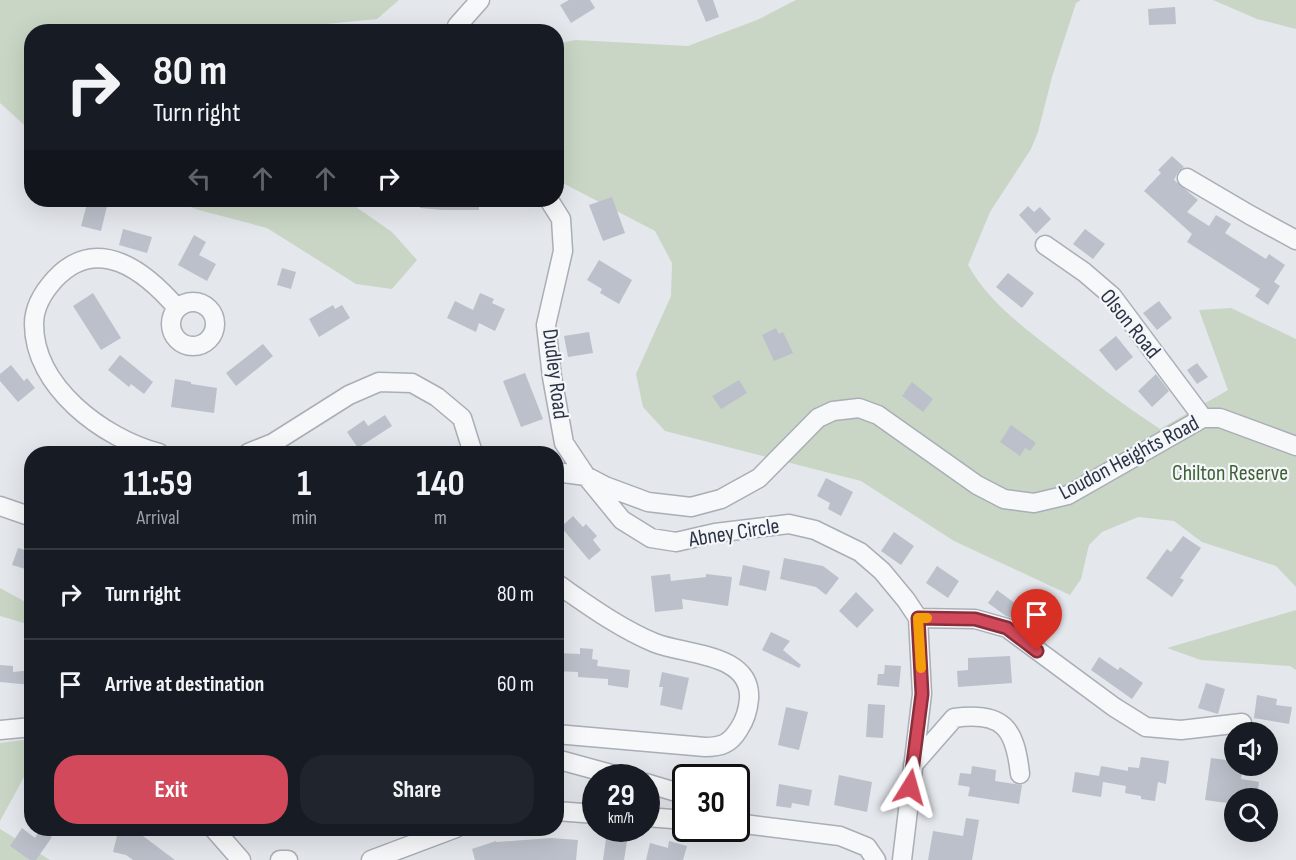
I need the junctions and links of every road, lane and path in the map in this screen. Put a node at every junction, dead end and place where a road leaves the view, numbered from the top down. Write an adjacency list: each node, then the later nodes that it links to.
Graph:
1 (463, 0): 3 (street)
2 (480, 0): 4 (street)
3 (456, 24)
4 (459, 24)
5 (1187, 178): 7 (street)
6 (553, 207): 16 (street, Dudley Road)
7 (1296, 240)
8 (1045, 244): 10 (street, Olson Road)
9 (177, 308): 11 (street)
10 (1203, 418): 14 (street, Loudon Heights Road); 16 (street, Loudon Heights Road)
11 (137, 446)
12 (266, 446): 13 (street)
13 (472, 446)
14 (1296, 446)
15 (564, 473): 16 (street, Loudon Heights Road)
16 (586, 476): 20 (street, Abney Circle)
17 (0, 506): 18 (street)
18 (24, 514)
19 (564, 589): 24 (street)
20 (918, 618): 21 (street); 26 (street)
21 (1224, 725)
22 (24, 728): 23 (street)
23 (0, 730)
24 (564, 735)
25 (564, 761): 27 (street)
26 (913, 765): 28 (street); 39 (street)
27 (582, 766)
28 (1020, 774)
29 (564, 812): 30 (street)
30 (582, 813)
31 (750, 824): 38 (street)
32 (220, 836): 34 (street)
33 (435, 836): 37 (street)
34 (241, 860)
35 (280, 860): 36 (street)
36 (288, 860)
37 (371, 860)
38 (876, 860)
39 (902, 860)

